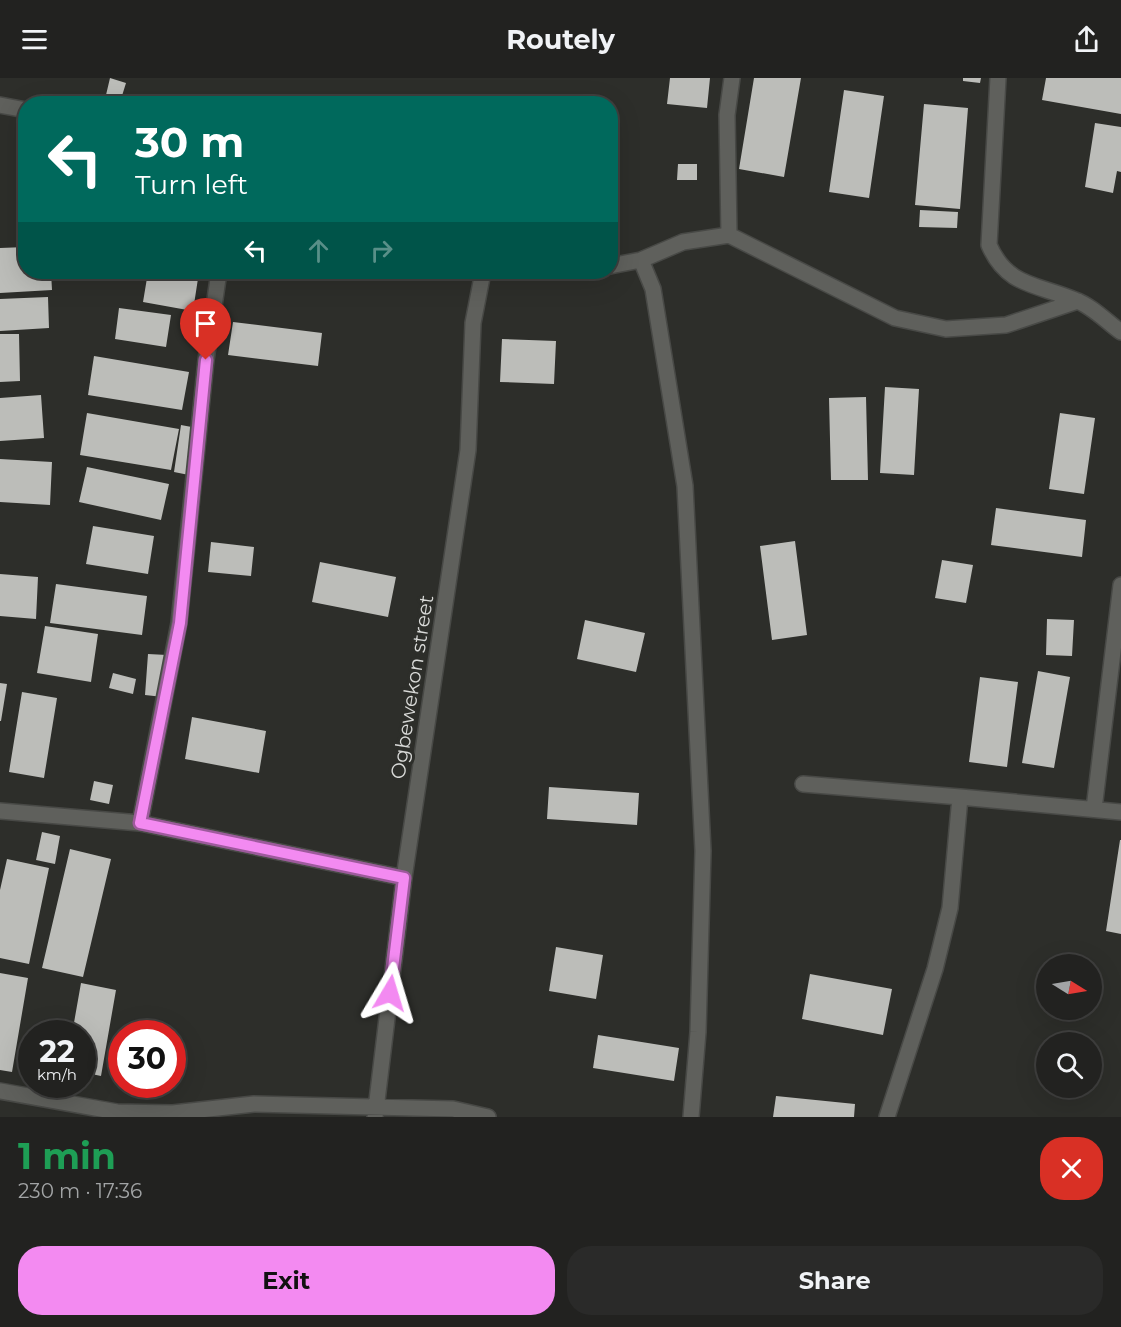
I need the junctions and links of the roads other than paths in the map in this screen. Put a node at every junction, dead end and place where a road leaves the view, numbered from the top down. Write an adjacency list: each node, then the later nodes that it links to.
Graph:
1 (732, 78): 5 (street)
2 (998, 78): 10 (street)
3 (0, 105): 4 (street)
4 (18, 108)
5 (729, 235): 6 (street); 10 (street)
6 (641, 260): 7 (street); 23 (street)
7 (618, 264)
8 (218, 279): 18 (street)
9 (482, 279): 19 (street, Ogbewekon street)
10 (1078, 300): 11 (street)
11 (1121, 332)
12 (1121, 585): 15 (street)
13 (803, 784): 14 (street)
14 (960, 797): 15 (street); 24 (street)
15 (1094, 809): 17 (street)
16 (0, 811): 18 (street)
17 (1121, 812)
18 (140, 823): 19 (street)
19 (404, 878): 21 (street, Ogbewekon street)
20 (0, 1091): 21 (street)
21 (375, 1113): 22 (street)
22 (488, 1117)
23 (691, 1117)
24 (887, 1117)

